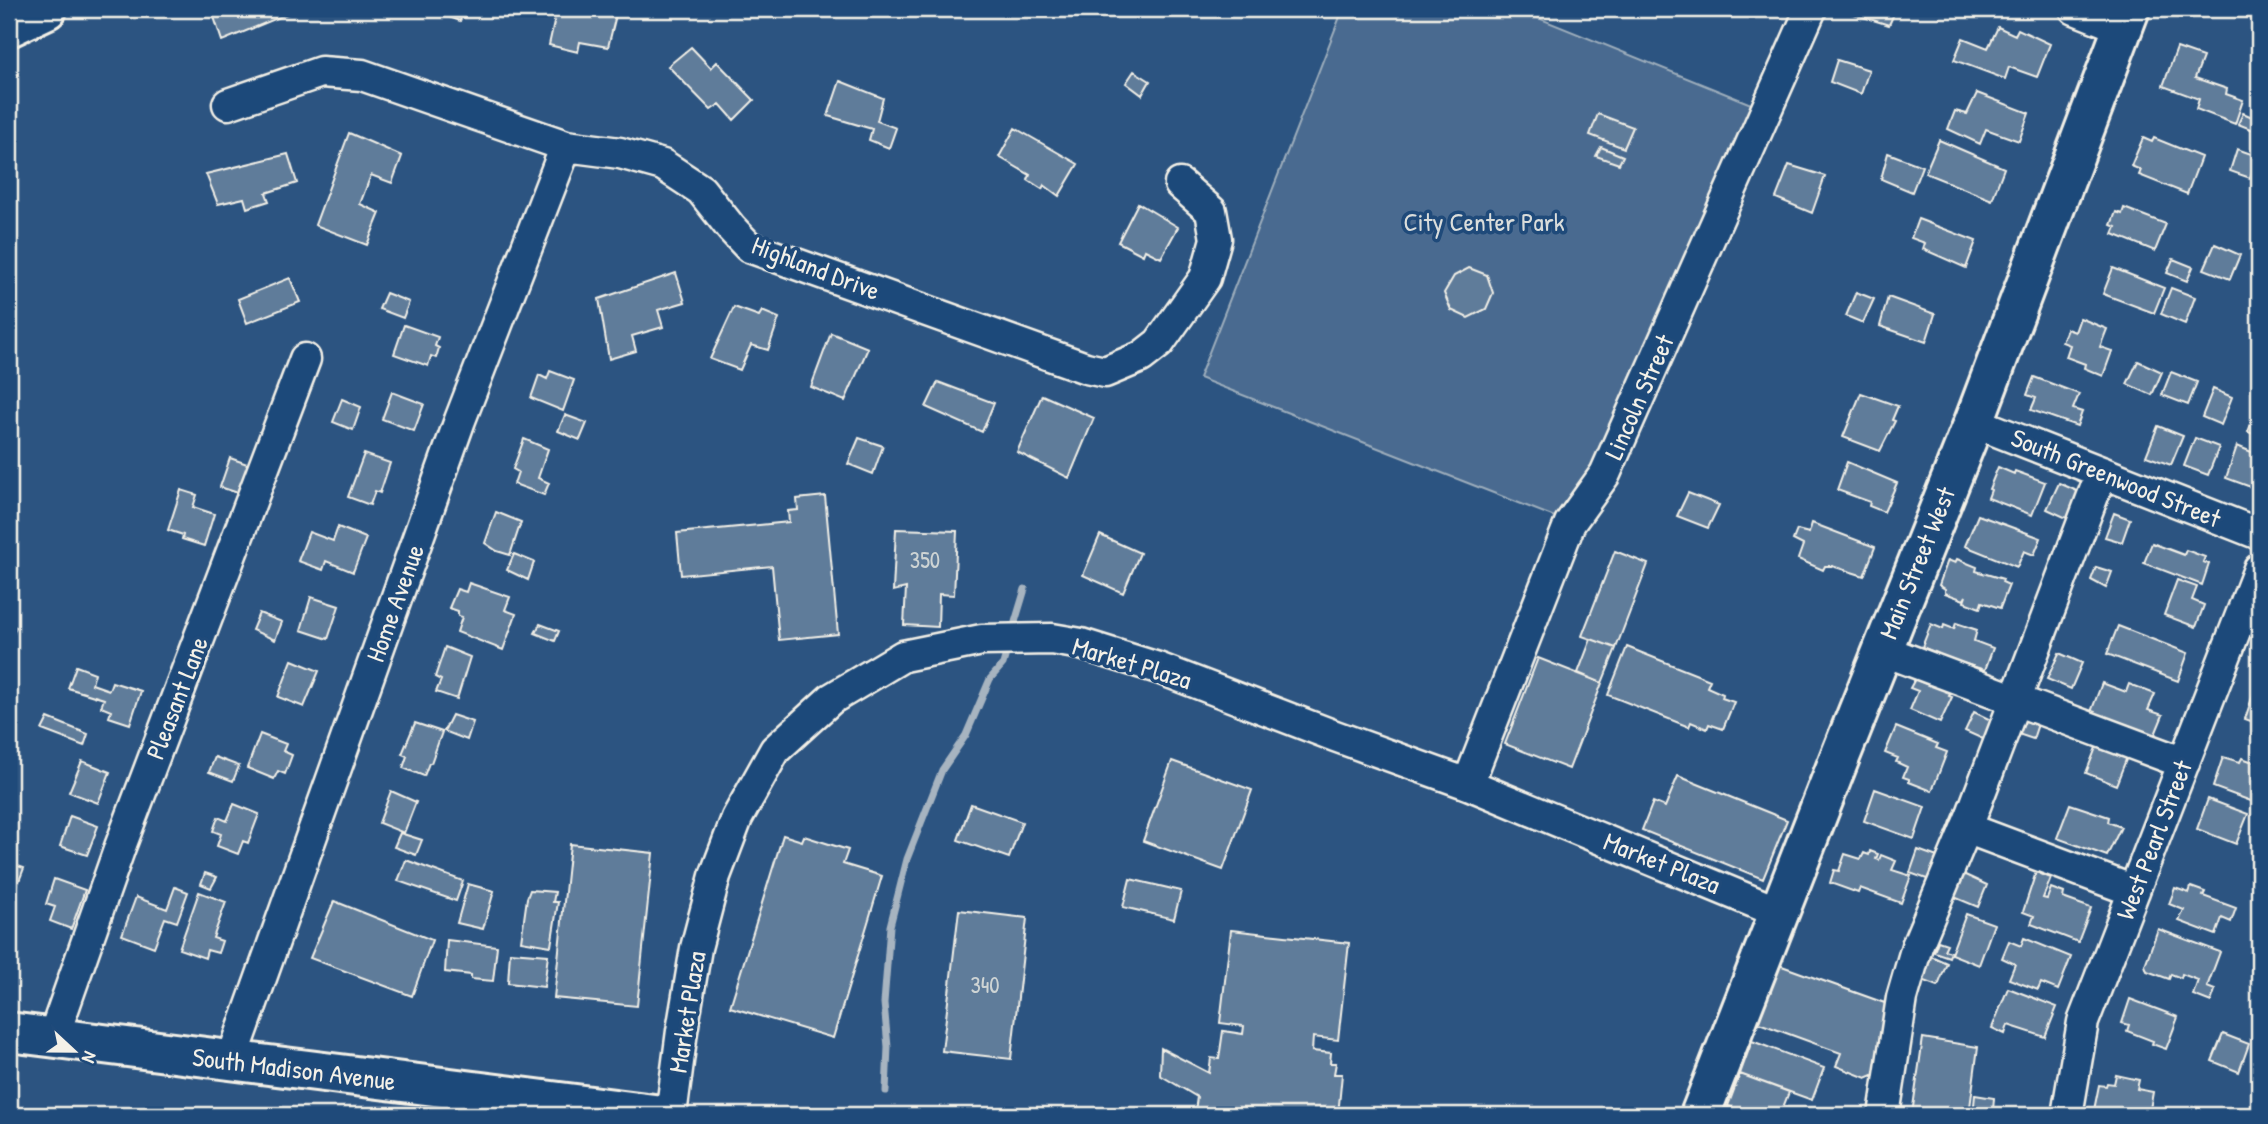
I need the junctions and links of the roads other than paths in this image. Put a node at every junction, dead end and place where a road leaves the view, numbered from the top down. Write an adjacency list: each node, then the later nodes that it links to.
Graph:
1 (47, 9): 5 (main road)
2 (1811, 9): 17 (street, Lincoln Street)
3 (2075, 9): 4 (street)
4 (2126, 18): 10 (main road, Main Street West)
5 (9, 27)
6 (228, 104): 7 (street, Highland Drive)
7 (566, 146): 8 (street, Highland Drive); 23 (street, Home Avenue)
8 (1180, 184)
9 (305, 359): 22 (street, Pleasant Lane)
10 (1974, 422): 11 (street, South Greenwood Street); 14 (main road, Main Street West)
11 (2102, 472): 12 (street, South Greenwood Street); 15 (street)
12 (2259, 534)
13 (2259, 569): 16 (street, West Pearl Street)
14 (1882, 650): 15 (street); 20 (main road, Main Street West)
15 (2015, 698): 16 (street); 18 (street)
16 (2184, 763): 19 (street, West Pearl Street)
17 (1468, 784): 20 (street, Market Plaza); 25 (street, Market Plaza)
18 (1966, 828): 19 (street); 27 (street)
19 (2134, 891): 28 (street, West Pearl Street)
20 (1778, 912): 26 (main road, Main Street West)
21 (9, 1032): 22 (main road, South Madison Avenue)
22 (53, 1038): 23 (main road, South Madison Avenue)
23 (231, 1062): 24 (main road, South Madison Avenue)
24 (662, 1115)
25 (671, 1115)
26 (1700, 1115)
27 (1884, 1115)
28 (2067, 1115)

